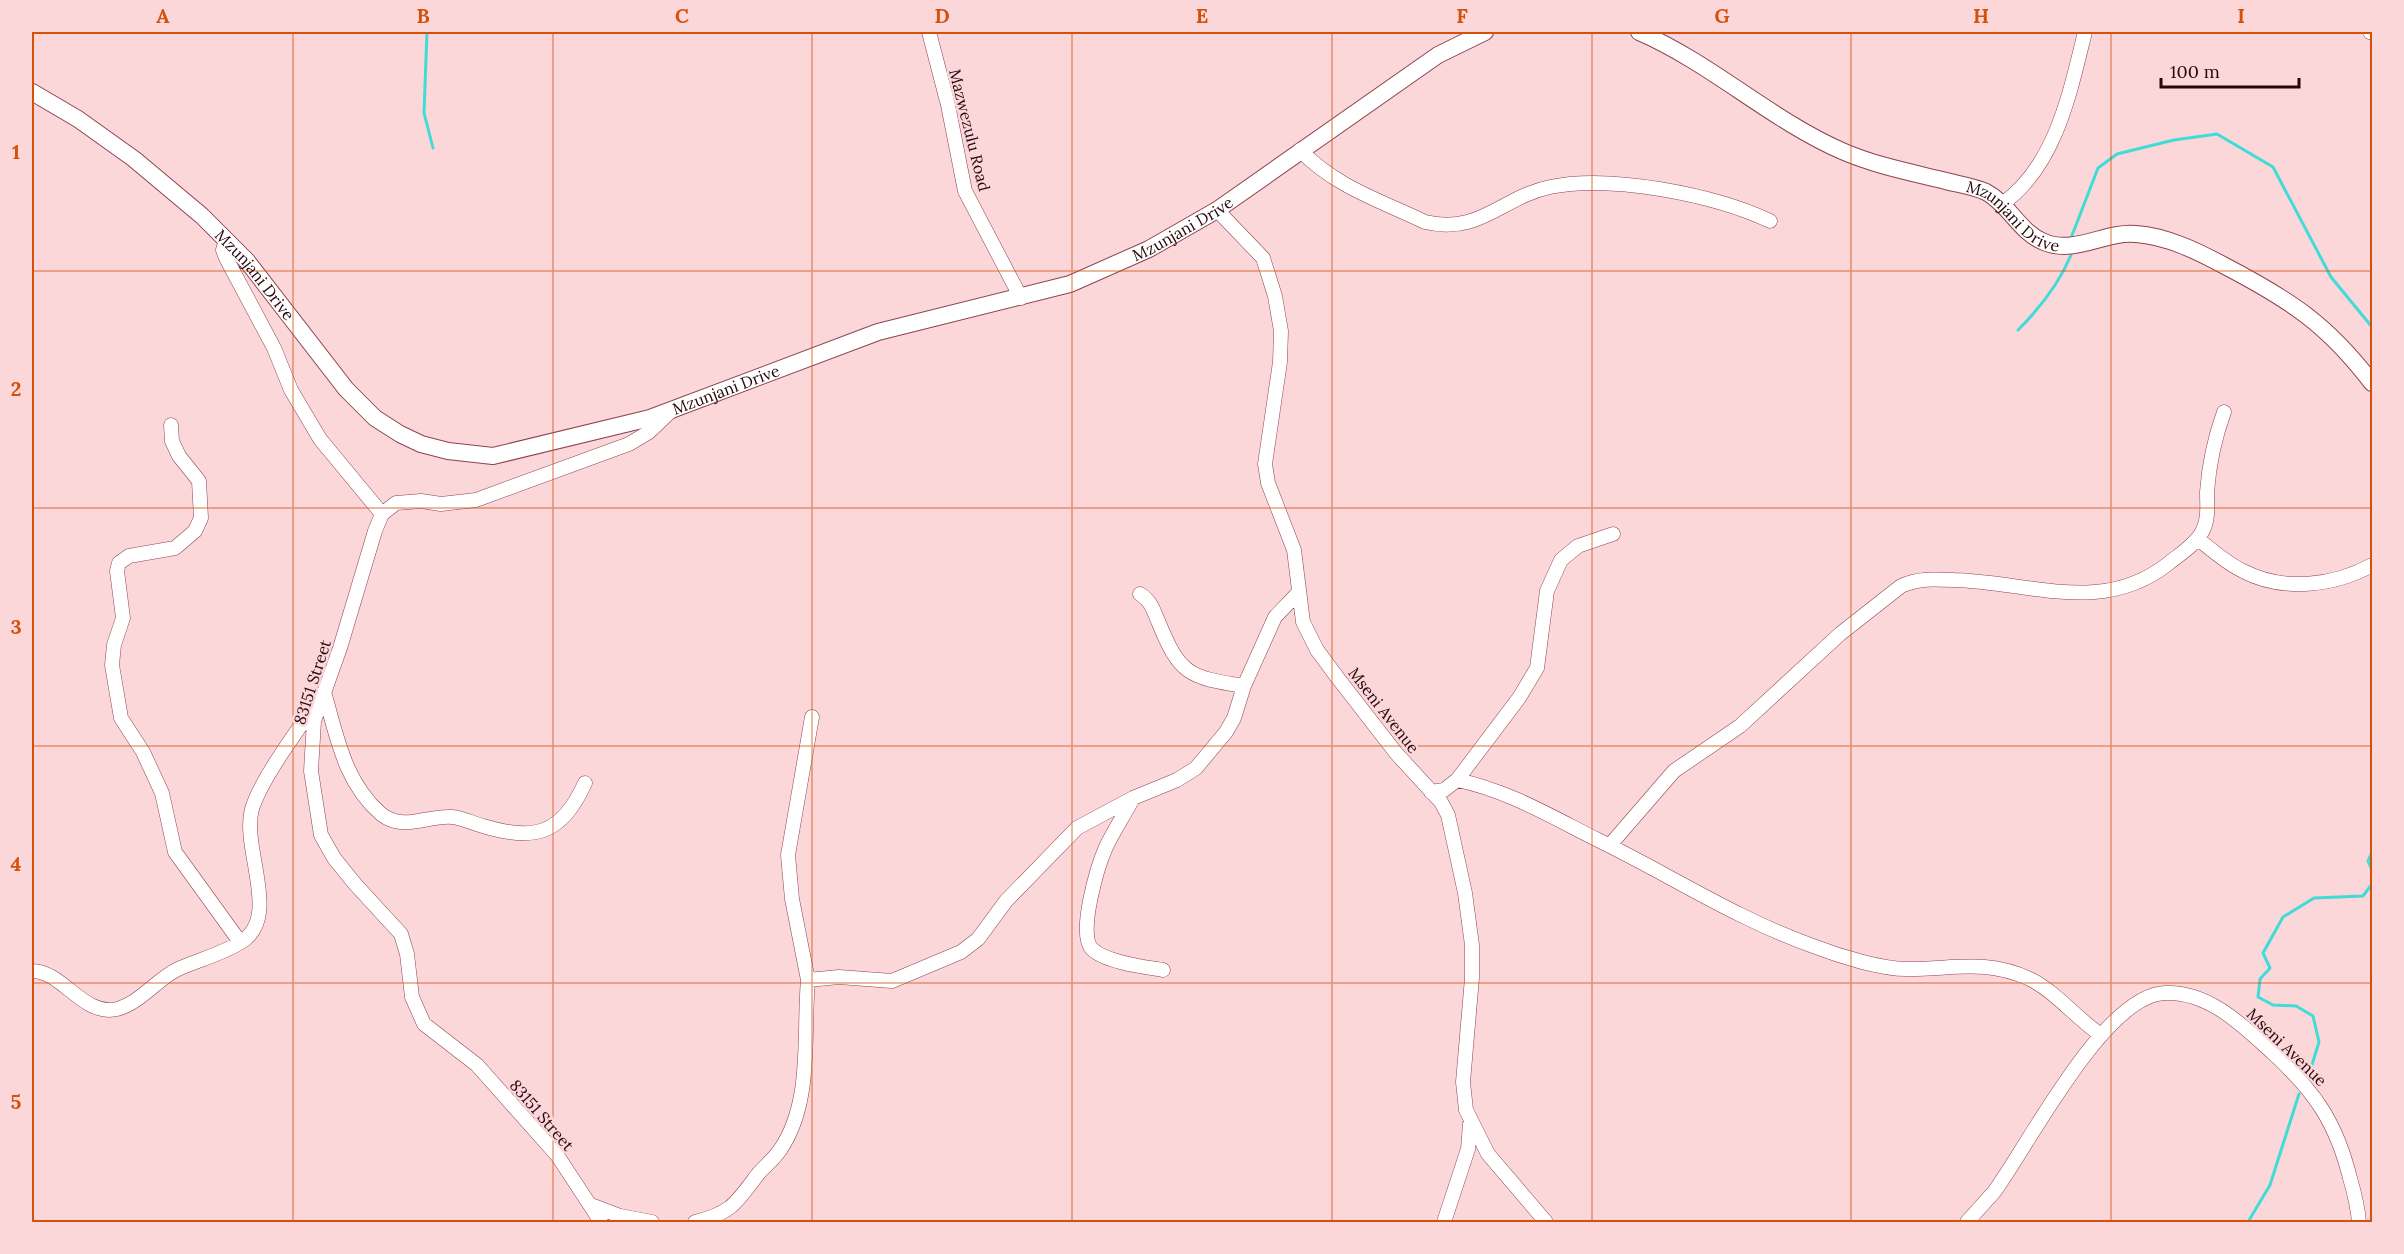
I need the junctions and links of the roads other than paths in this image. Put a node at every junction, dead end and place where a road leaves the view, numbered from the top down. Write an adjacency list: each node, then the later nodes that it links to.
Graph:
1 (929, 32): 11 (street, Mazwezulu Road)
2 (1485, 32): 6 (main road, Mzunjani Drive)
3 (1639, 32): 7 (main road, Mzunjani Drive)
4 (2085, 32): 7 (street)
5 (32, 92): 10 (main road, Mzunjani Drive)
6 (1300, 150): 8 (main road, Mzunjani Drive); 9 (street)
7 (2002, 204): 12 (main road, Mzunjani Drive)
8 (1217, 210): 11 (main road, Mzunjani Drive); 20 (street, Mseni Avenue)
9 (1770, 221)
10 (226, 240): 13 (main road, Mzunjani Drive); 16 (street)
11 (1021, 298): 13 (main road, Mzunjani Drive)
12 (2373, 383)
13 (673, 410): 16 (street)
14 (2224, 412): 18 (street)
15 (171, 425): 30 (street)
16 (382, 514): 23 (street, 83151 Street)
17 (1613, 534): 25 (street)
18 (2198, 539): 19 (street); 29 (street)
19 (2373, 565)
20 (1299, 592): 22 (street); 27 (street, Mseni Avenue)
21 (1140, 594): 22 (street)
22 (1244, 686): 28 (street)
23 (324, 692): 26 (street); 30 (street); 36 (street, 83151 Street)
24 (812, 717): 33 (street)
25 (1457, 780): 27 (street); 29 (street)
26 (585, 783)
27 (1431, 792): 35 (street, Mseni Avenue)
28 (1133, 798): 31 (street); 33 (street)
29 (1610, 845): 34 (street)
30 (240, 942): 32 (street)
31 (1163, 970)
32 (32, 971)
33 (808, 980): 39 (street)
34 (2101, 1035): 42 (street, Mseni Avenue); 43 (street, Mseni Avenue)
35 (1470, 1121): 40 (street); 41 (street, Mseni Avenue)
36 (591, 1205): 37 (street, 83151 Street); 38 (street)
37 (601, 1222)
38 (652, 1222)
39 (695, 1222)
40 (1444, 1222)
41 (1546, 1222)
42 (1967, 1222)
43 (2359, 1222)

